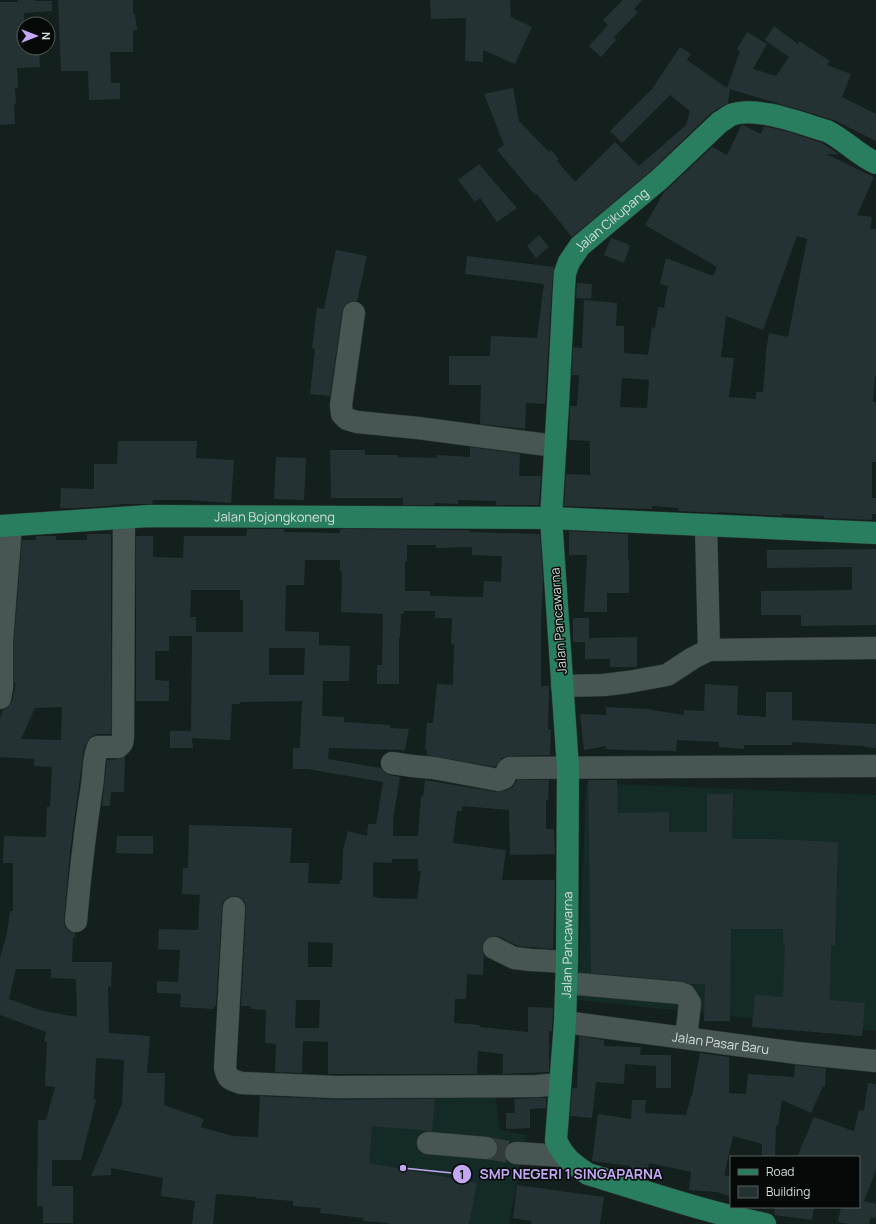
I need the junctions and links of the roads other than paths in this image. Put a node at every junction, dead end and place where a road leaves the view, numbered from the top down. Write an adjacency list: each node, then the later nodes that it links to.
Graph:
1 (876, 162): 3 (main road, Jalan Cikupang)
2 (354, 313): 3 (street)
3 (555, 446): 5 (main road, Jalan Cikupang)
4 (124, 518): 5 (main road, Jalan Bojongkoneng); 7 (main road, Jalan Bojongkoneng); 17 (street)
5 (551, 518): 6 (main road, Jalan Bojongkoneng); 11 (main road, Jalan Pancawarna)
6 (706, 525): 8 (main road, Jalan Bojongkoneng); 10 (street)
7 (6, 526): 12 (street)
8 (876, 533)
9 (876, 648): 10 (street)
10 (709, 650): 11 (street)
11 (562, 686): 15 (main road, Jalan Pancawarna)
12 (0, 698)
13 (392, 763): 15 (street)
14 (876, 766): 15 (street)
15 (568, 768): 19 (main road, Jalan Pancawarna)
16 (234, 908): 24 (street)
17 (76, 921)
18 (494, 948): 19 (street)
19 (567, 962): 20 (main road, Jalan Pancawarna)
20 (566, 983): 21 (main road, Jalan Pancawarna); 22 (street)
21 (565, 1022): 22 (street, Jalan Pasar Baru); 24 (main road, Jalan Pancawarna)
22 (686, 1038): 23 (street, Jalan Pasar Baru)
23 (876, 1061)
24 (560, 1084): 28 (main road, Jalan Pancawarna)
25 (428, 1142): 26 (street)
26 (486, 1148)
27 (516, 1153): 28 (street)
28 (565, 1156): 29 (main road, Jalan Pancawarna)
29 (765, 1224)

